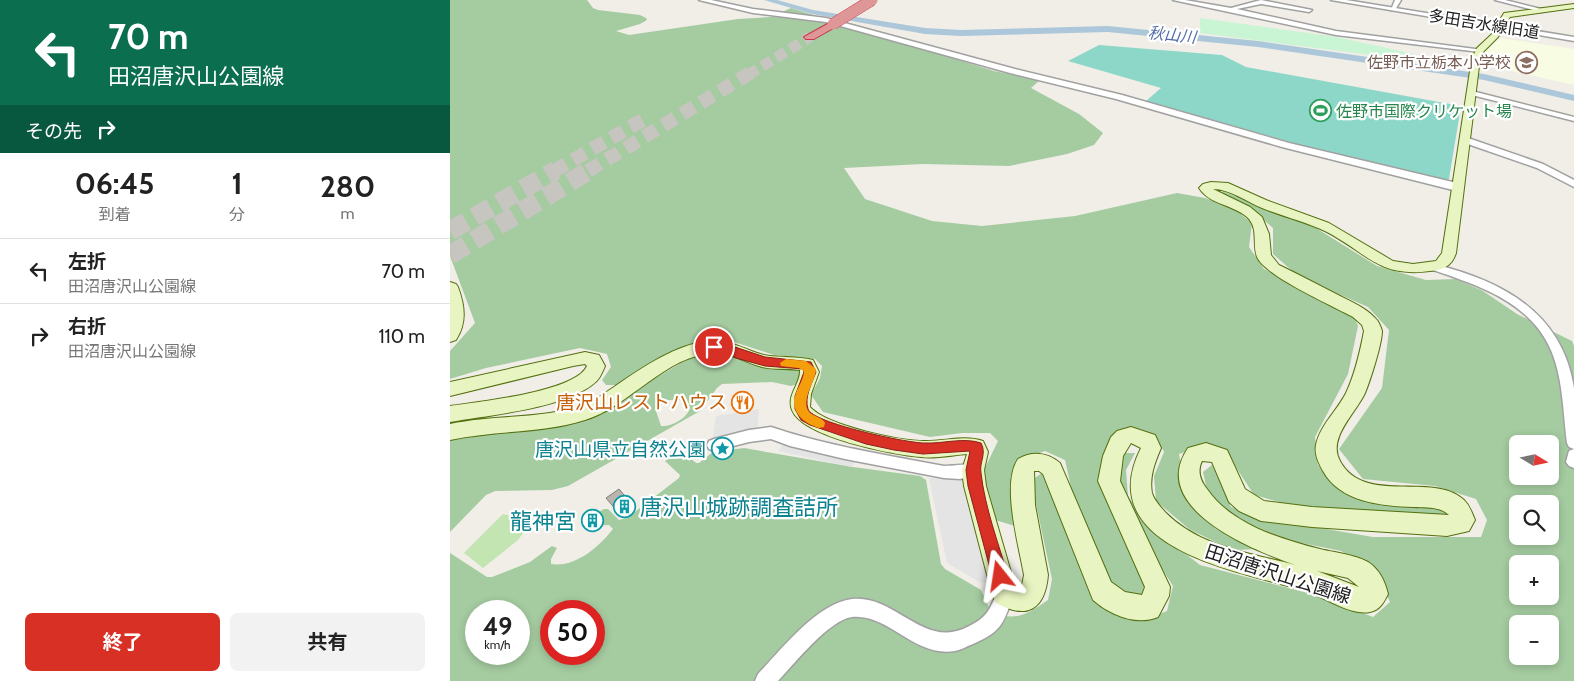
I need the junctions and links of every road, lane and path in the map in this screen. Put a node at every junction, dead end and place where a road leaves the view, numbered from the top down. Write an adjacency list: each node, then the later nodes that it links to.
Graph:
1 (702, 0): 26 (street)
2 (852, 0): 16 (highway)
3 (872, 0): 19 (highway, bridge)
4 (1176, 0): 12 (street)
5 (1240, 0): 10 (street)
6 (1334, 0): 13 (street, 多田吉水線旧道)
7 (1398, 0): 13 (street)
8 (1498, 0): 9 (street)
9 (1519, 2): 15 (street)
10 (1253, 3): 12 (street); 14 (street)
11 (1574, 6): 15 (main road)
12 (1229, 9): 21 (street)
13 (1393, 9): 17 (street, 多田吉水線旧道)
14 (1309, 10)
15 (1542, 10): 17 (main road)
16 (817, 20): 18 (highway)
17 (1500, 26): 20 (street, 多田吉水線旧道); 21 (main road)
18 (803, 28)
19 (810, 38)
20 (1574, 39)
21 (1480, 50): 22 (main road)
22 (1471, 89): 23 (street); 24 (main road)
23 (1574, 119)
24 (1465, 140): 25 (street); 26 (main road)
25 (1574, 184)
26 (1458, 187): 27 (main road)
27 (1434, 267): 33 (street); 38 (main road, 田沼唐沢山公園線)
28 (450, 287): 29 (main road)
29 (450, 336)
30 (450, 389): 31 (main road)
31 (450, 414)
32 (450, 432): 37 (main road)
33 (1574, 443)
34 (714, 445): 37 (street)
35 (1574, 455): 36 (street)
36 (1574, 462)
37 (973, 470): 38 (main road)
38 (1005, 594): 39 (street)
39 (765, 681)

